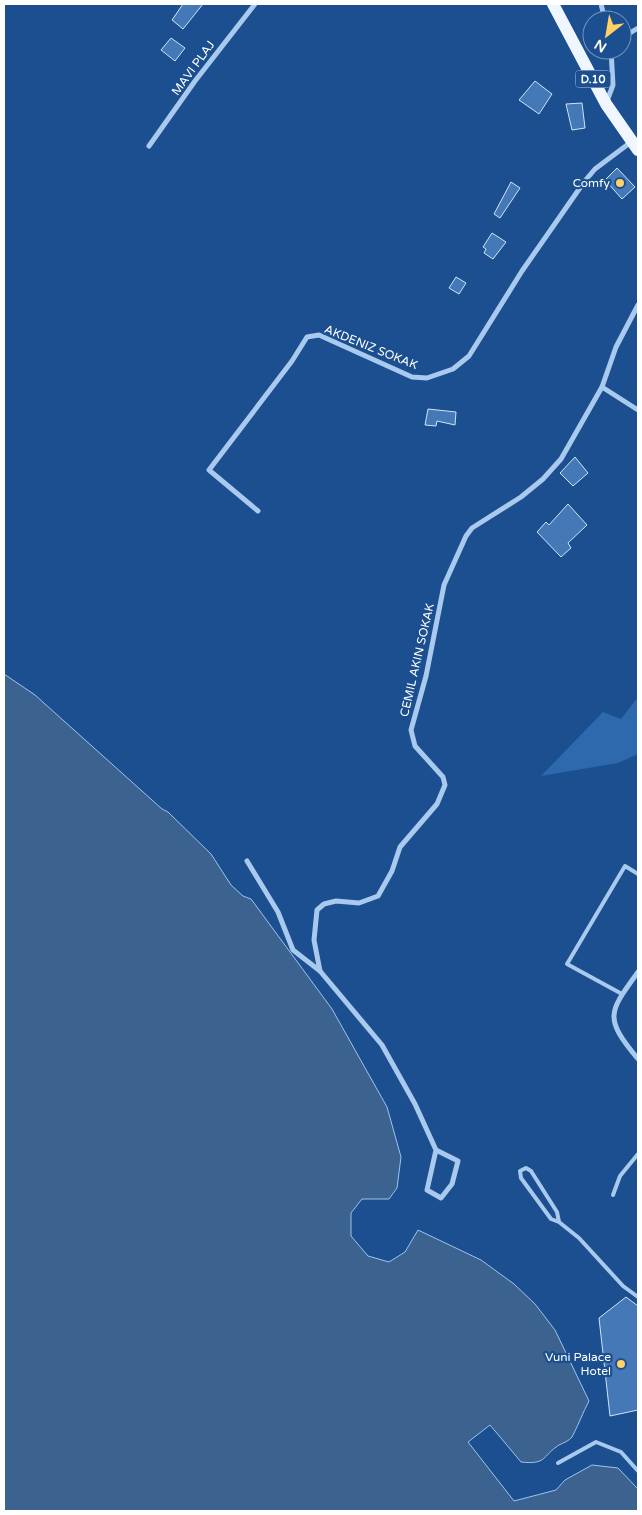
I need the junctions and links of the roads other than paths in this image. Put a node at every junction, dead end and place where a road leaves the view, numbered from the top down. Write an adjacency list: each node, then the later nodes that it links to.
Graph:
1 (255, 4): 5 (street, MAVI PLAJ)
2 (553, 4): 4 (main road, D.10)
3 (612, 60): 4 (street)
4 (606, 104): 6 (main road, D.10)
5 (149, 146)
6 (635, 146): 10 (street, AKDENIZ SOKAK)
7 (638, 305): 8 (street, CEMIL AKIN SOKAK)
8 (602, 387): 9 (street); 13 (street, CEMIL AKIN SOKAK)
9 (638, 410)
10 (258, 511)
11 (248, 861): 13 (street)
12 (638, 874): 15 (lane)
13 (320, 971): 17 (street, CEMIL AKIN SOKAK)
14 (638, 972): 15 (street)
15 (622, 994): 16 (street)
16 (638, 1059)
17 (436, 1150): 17 (street)
18 (638, 1154): 19 (lane)
19 (612, 1195)
20 (559, 1222): 20 (lane); 21 (lane)
21 (638, 1297)
22 (558, 1463): 23 (lane)
23 (638, 1470)

